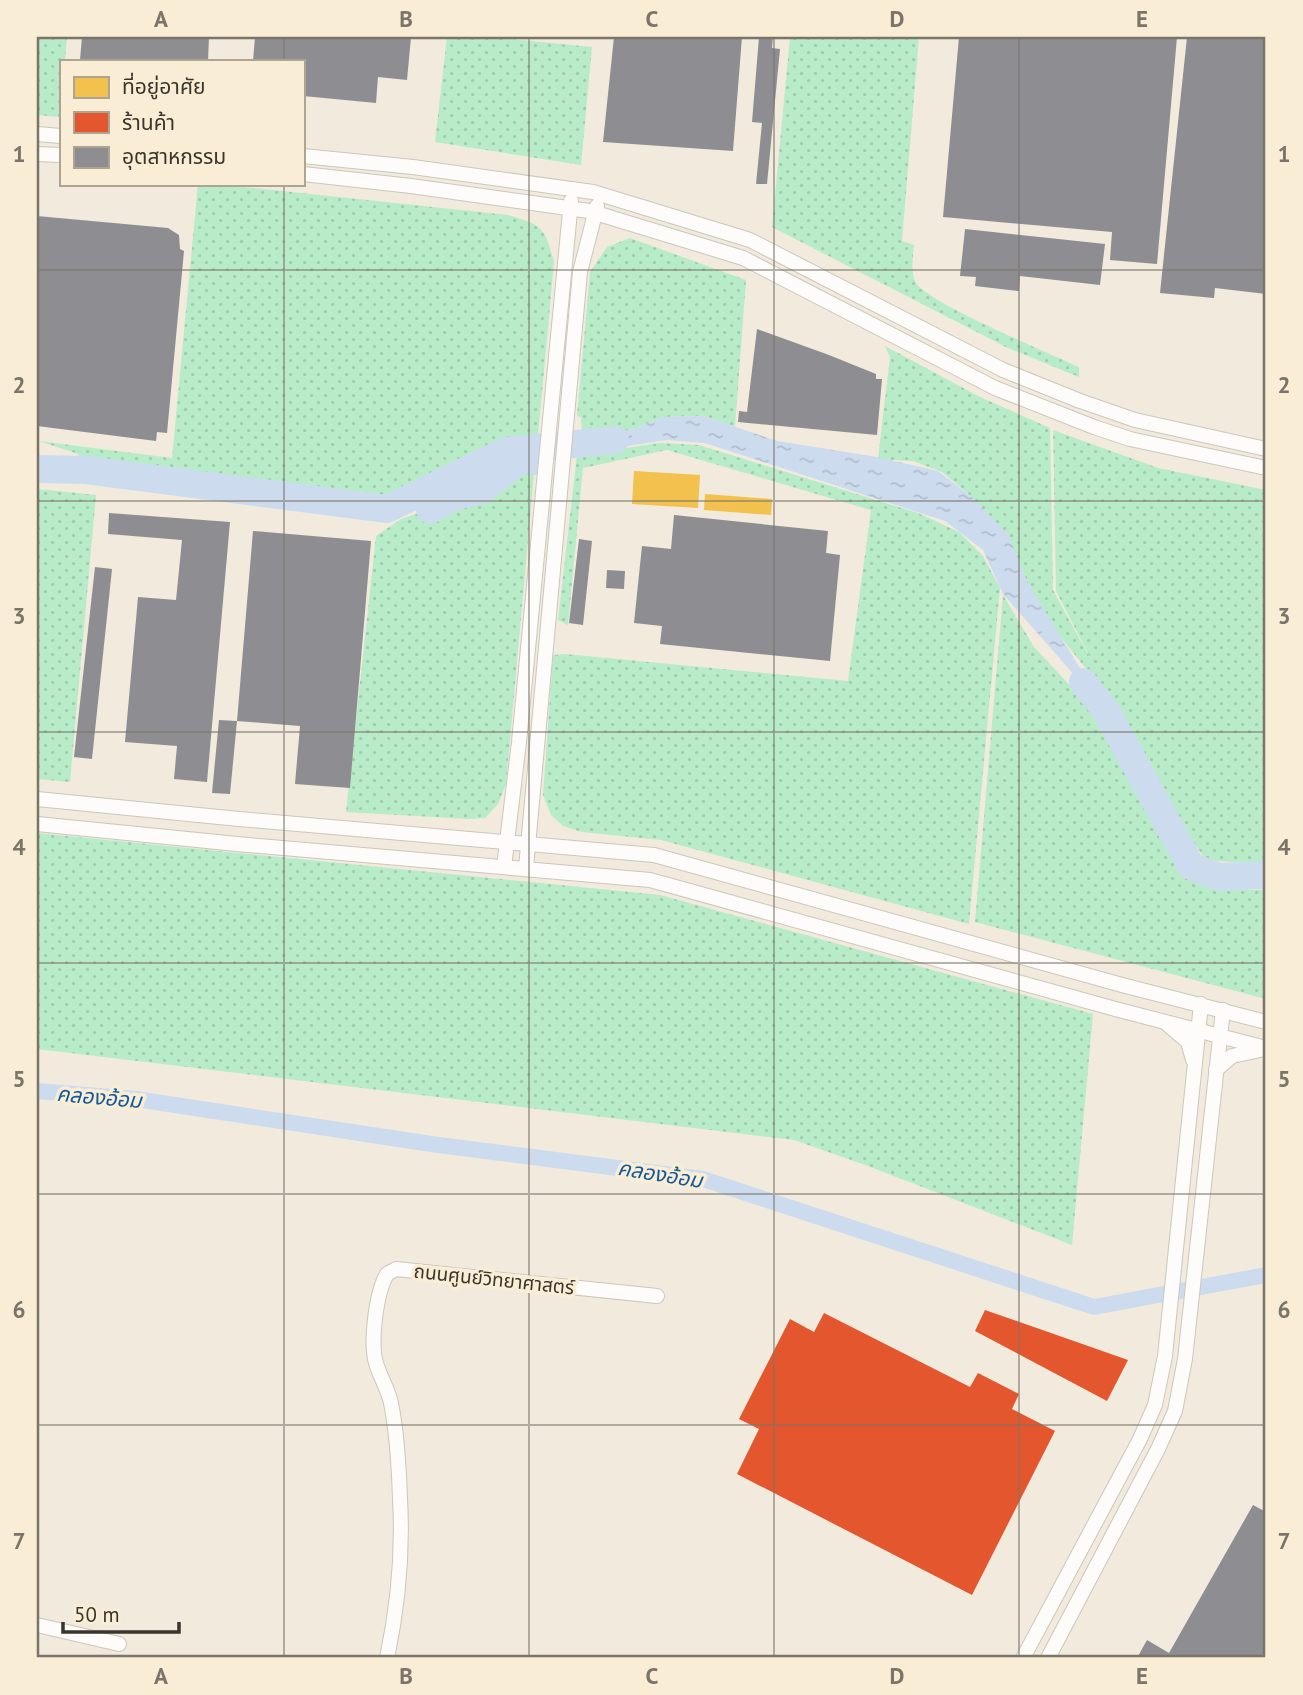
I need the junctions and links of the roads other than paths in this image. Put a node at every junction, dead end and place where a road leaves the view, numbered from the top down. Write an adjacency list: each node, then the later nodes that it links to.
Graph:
1 (37, 134): 2 (street)
2 (60, 136)
3 (37, 153): 4 (street)
4 (60, 155)
5 (304, 156): 7 (street)
6 (304, 174): 9 (street)
7 (573, 189): 8 (street); 9 (street)
8 (600, 194): 10 (street); 11 (street)
9 (570, 208): 10 (street); 15 (street)
10 (596, 213): 12 (street); 16 (street)
11 (1266, 449)
12 (1266, 468)
13 (37, 799): 15 (street)
14 (37, 824): 17 (street)
15 (507, 841): 16 (street); 17 (street)
16 (527, 843): 18 (street); 19 (street)
17 (504, 867): 18 (street)
18 (526, 869): 21 (street)
19 (1200, 1004): 20 (street); 23 (street)
20 (1223, 1010): 22 (street); 24 (street)
21 (1164, 1021): 23 (street); 26 (street)
22 (1266, 1021)
23 (1199, 1030): 24 (street); 26 (street)
24 (1220, 1035): 25 (street); 27 (street)
25 (1266, 1048): 27 (street)
26 (1195, 1068): 32 (street)
27 (1216, 1070): 33 (street)
28 (657, 1296): 31 (street, ถนนศูนย์วิทยาศาสตร์)
29 (37, 1625): 30 (street)
30 (119, 1644)
31 (387, 1658)
32 (1023, 1658)
33 (1048, 1658)

